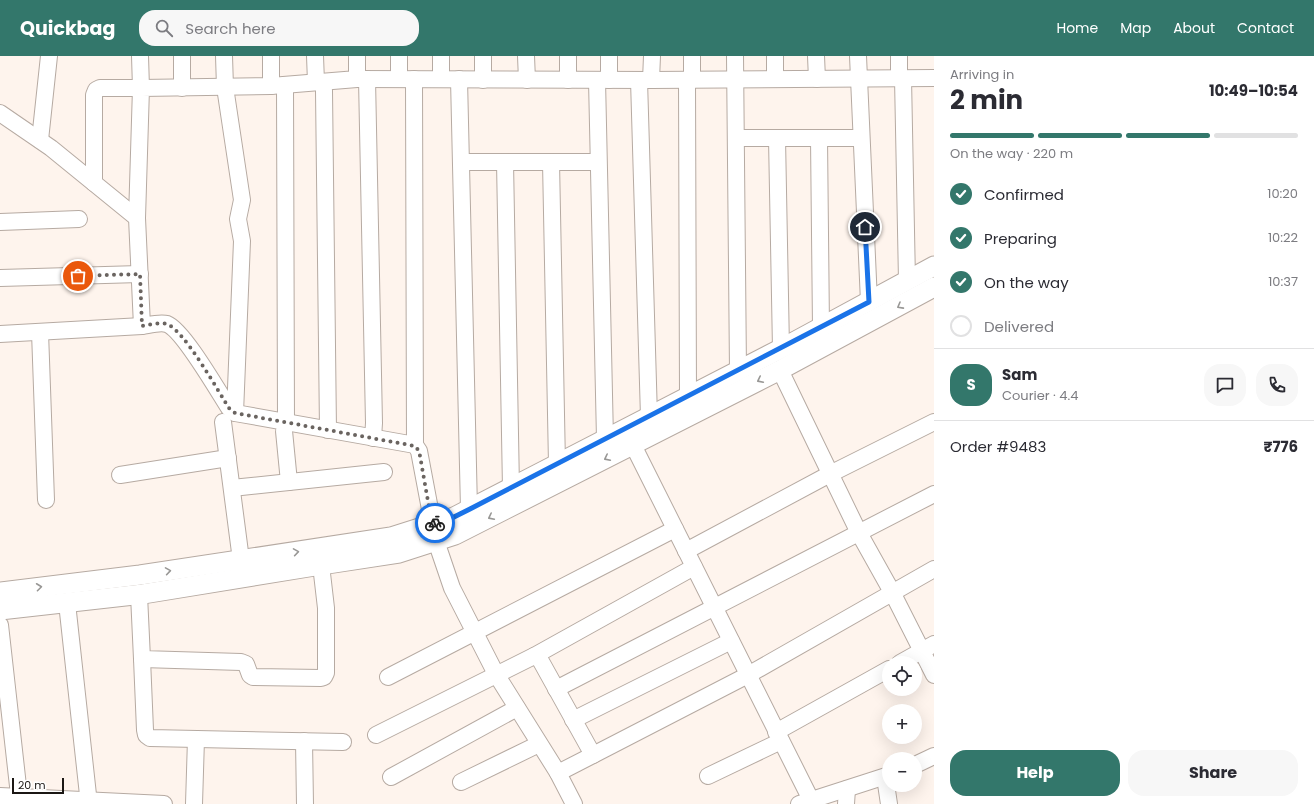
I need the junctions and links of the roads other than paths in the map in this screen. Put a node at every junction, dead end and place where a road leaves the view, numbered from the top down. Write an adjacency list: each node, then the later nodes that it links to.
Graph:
1 (49, 56): 47 (street)
2 (140, 56): 40 (street)
3 (182, 56): 41 (street)
4 (224, 56): 39 (street)
5 (270, 56): 38 (street)
6 (316, 56): 37 (street)
7 (357, 56): 24 (street)
8 (399, 56): 25 (street)
9 (441, 56): 26 (street)
10 (483, 56): 31 (street)
11 (526, 56): 32 (street)
12 (568, 56): 33 (street)
13 (609, 56): 34 (street)
14 (652, 56): 35 (street)
15 (692, 56): 36 (street)
16 (735, 56): 28 (street)
17 (775, 56): 29 (street)
18 (816, 56): 30 (street)
19 (858, 56): 21 (street)
20 (899, 56): 22 (street)
21 (858, 78): 22 (street); 30 (street); 46 (street)
22 (901, 78): 23 (street); 59 (street)
23 (934, 78)
24 (362, 79): 25 (street); 37 (street); 75 (street)
25 (407, 79): 26 (street); 78 (street)
26 (441, 79): 27 (street)
27 (459, 79): 31 (street); 48 (street)
28 (736, 79): 29 (street); 36 (street); 43 (street)
29 (775, 79): 30 (street)
30 (817, 79)
31 (483, 80): 32 (street)
32 (527, 80): 33 (street)
33 (568, 80): 34 (street)
34 (603, 80): 35 (street); 51 (street)
35 (645, 80): 36 (street); 70 (street)
36 (689, 80): 69 (street)
37 (319, 82): 38 (street); 74 (street)
38 (278, 85): 39 (street); 73 (street)
39 (225, 87): 41 (street); 71 (street)
40 (141, 88): 41 (street); 52 (street); 53 (street)
41 (182, 88)
42 (0, 113): 47 (street)
43 (736, 138): 44 (street); 68 (street)
44 (777, 138): 45 (street); 66 (street)
45 (819, 138): 46 (street); 63 (street)
46 (861, 138): 61 (street)
47 (40, 140): 52 (street)
48 (461, 162): 49 (street); 89 (street)
49 (505, 162): 50 (street); 86 (street)
50 (551, 162): 51 (street); 80 (street)
51 (598, 162): 76 (street)
52 (94, 183): 53 (street)
53 (137, 218): 57 (street)
54 (79, 219): 55 (street)
55 (0, 222)
56 (934, 266): 59 (street)
57 (140, 274): 58 (street); 62 (street)
58 (0, 278)
59 (907, 281): 61 (street)
60 (934, 287): 67 (street, one-way to 67)
61 (869, 302): 63 (street)
62 (142, 326): 64 (street); 71 (street)
63 (821, 328): 66 (street)
64 (40, 332): 65 (street); 88 (street)
65 (0, 334)
66 (781, 349): 68 (street)
67 (780, 370): 77 (street, one-way to 77); 82 (street)
68 (738, 371): 69 (street)
69 (688, 397): 70 (street)
70 (649, 417): 76 (street)
71 (229, 418): 73 (street); 79 (street)
72 (934, 422): 82 (street)
73 (285, 426): 74 (street); 84 (street)
74 (328, 430): 75 (street)
75 (373, 438): 78 (street)
76 (605, 440): 80 (street)
77 (633, 445): 90 (street); 91 (street, one-way to 91)
78 (415, 446): 91 (street)
79 (228, 458): 83 (street); 85 (street)
80 (557, 464): 86 (street)
81 (384, 472): 84 (street)
82 (830, 474): 92 (street); 93 (street)
83 (120, 475)
84 (289, 482): 85 (street)
85 (232, 488): 94 (street)
86 (511, 488): 89 (street)
87 (934, 494): 92 (street)
88 (46, 500)
89 (470, 509): 91 (street)
90 (675, 529): 93 (street); 105 (street)
91 (434, 533): 94 (street, one-way to 91); 95 (street); 105 (street)
92 (860, 533): 99 (street); 102 (street)
93 (686, 551): 96 (street)
94 (241, 560): 98 (street, one-way to 94)
95 (321, 565): 100 (street); 110 (street)
96 (694, 566): 102 (street); 108 (street)
97 (934, 569): 99 (street)
98 (0, 592)
99 (892, 592): 107 (street); 113 (street)
100 (139, 595): 101 (street); 110 (street)
101 (67, 603): 103 (street); 138 (street)
102 (715, 608): 106 (street); 116 (street)
103 (0, 610)
104 (0, 625): 117 (street)
105 (475, 631): 112 (street); 115 (street)
106 (731, 641): 113 (street); 119 (street)
107 (928, 647): 109 (street); 114 (street)
108 (534, 656): 112 (street); 116 (street)
109 (912, 656)
110 (142, 659): 122 (street)
111 (882, 673): 121 (street)
112 (496, 674): 118 (street); 120 (street)
113 (748, 675): 121 (street); 126 (street)
114 (934, 675)
115 (388, 677)
116 (556, 689): 119 (street)
117 (5, 706): 137 (street)
118 (516, 708): 125 (street); 131 (street)
119 (573, 720): 126 (street)
120 (376, 735)
121 (779, 736): 130 (street); 139 (street)
122 (196, 739): 123 (street); 141 (street)
123 (304, 741): 124 (street); 142 (street)
124 (343, 742)
125 (539, 744): 129 (street); 133 (street)
126 (593, 755): 129 (street)
127 (934, 756): 128 (street)
128 (922, 762)
129 (558, 773): 143 (street)
130 (708, 776)
131 (391, 777)
132 (882, 778): 136 (street)
133 (461, 782)
134 (888, 792): 144 (street)
135 (0, 796): 137 (street)
136 (847, 796): 139 (street)
137 (20, 800): 138 (street)
138 (88, 802): 140 (street)
139 (805, 802)
140 (164, 804)
141 (194, 804)
142 (305, 804)
143 (574, 804)
144 (889, 804)

